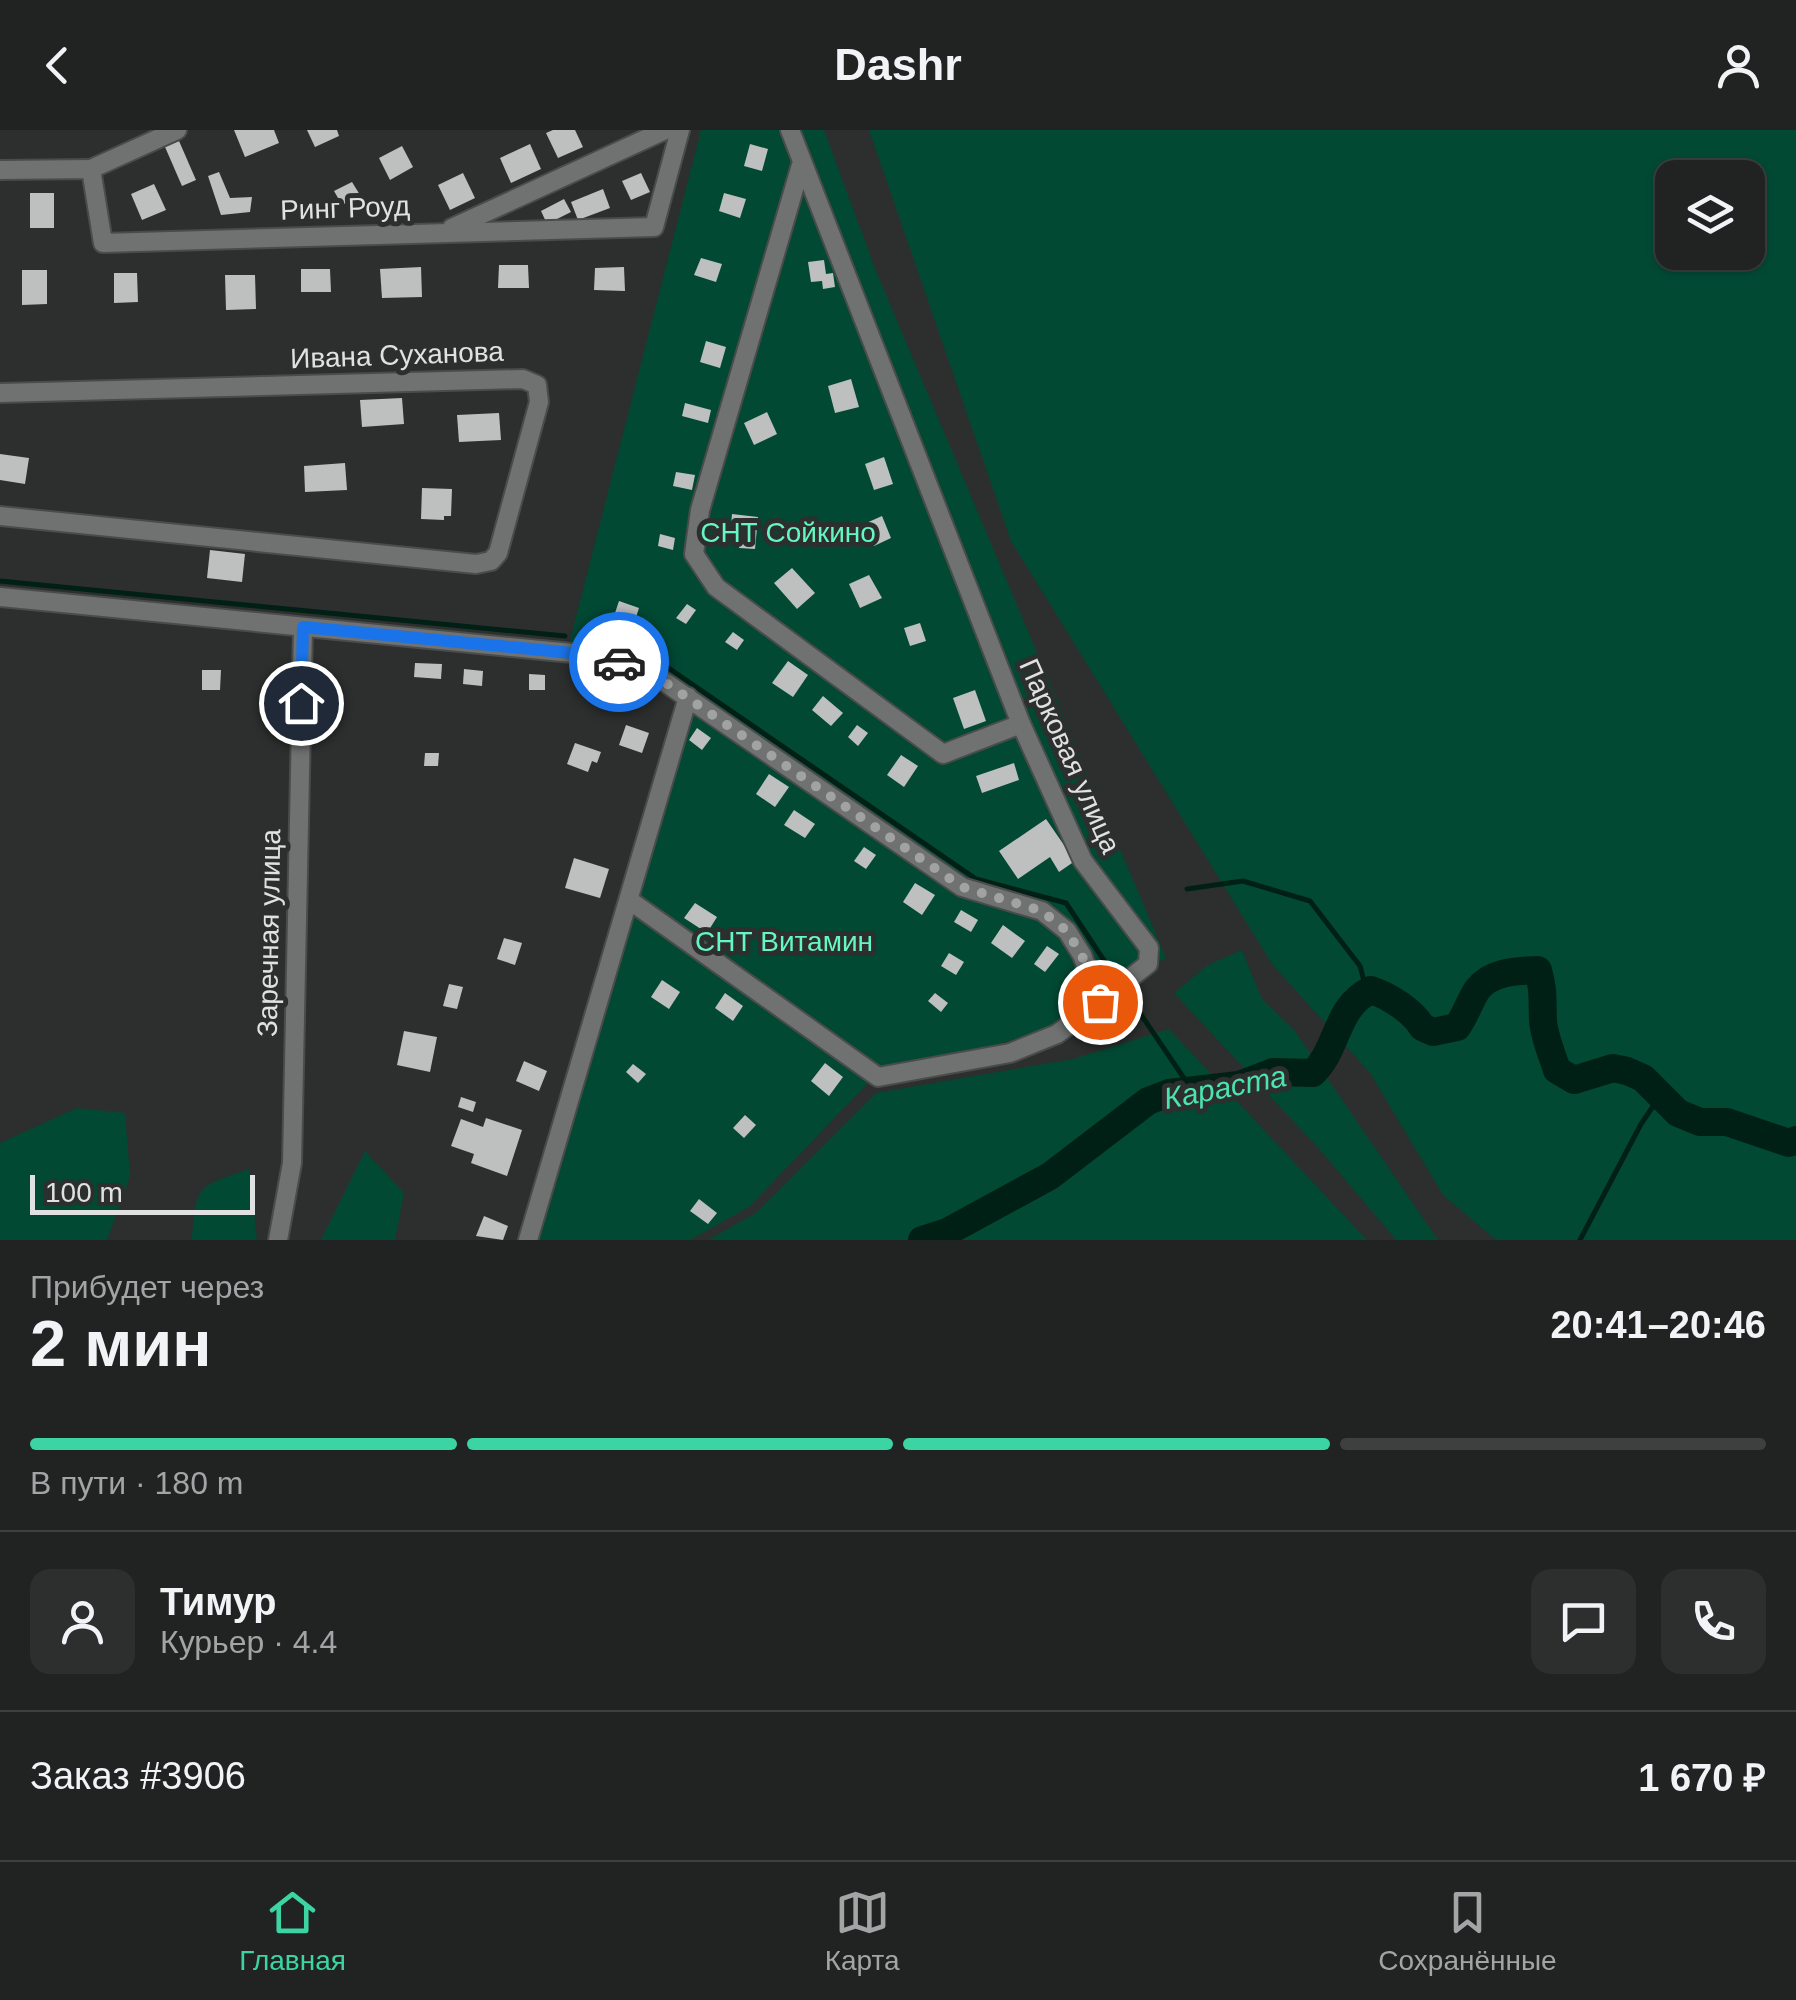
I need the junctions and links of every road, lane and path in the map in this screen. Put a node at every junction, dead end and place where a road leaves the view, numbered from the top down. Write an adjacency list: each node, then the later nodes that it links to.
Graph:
1 (177, 130): 6 (street)
2 (665, 130): 8 (street)
3 (680, 130): 8 (street, Ринг Роуд)
4 (790, 130): 5 (street, Парковая улица)
5 (802, 164): 14 (street, Парковая улица); 14 (street)
6 (91, 169): 7 (street); 8 (street, Ринг Роуд)
7 (0, 170)
8 (442, 233)
9 (0, 394): 10 (street, Ивана Суханова)
10 (0, 516)
11 (0, 597): 12 (street)
12 (303, 627): 13 (street); 17 (street, Заречная улица)
13 (688, 697): 15 (street); 16 (street)
14 (1022, 724): 16 (street, Парковая улица)
15 (629, 900): 16 (street); 18 (street)
16 (1100, 1002)
17 (278, 1240)
18 (528, 1240)

